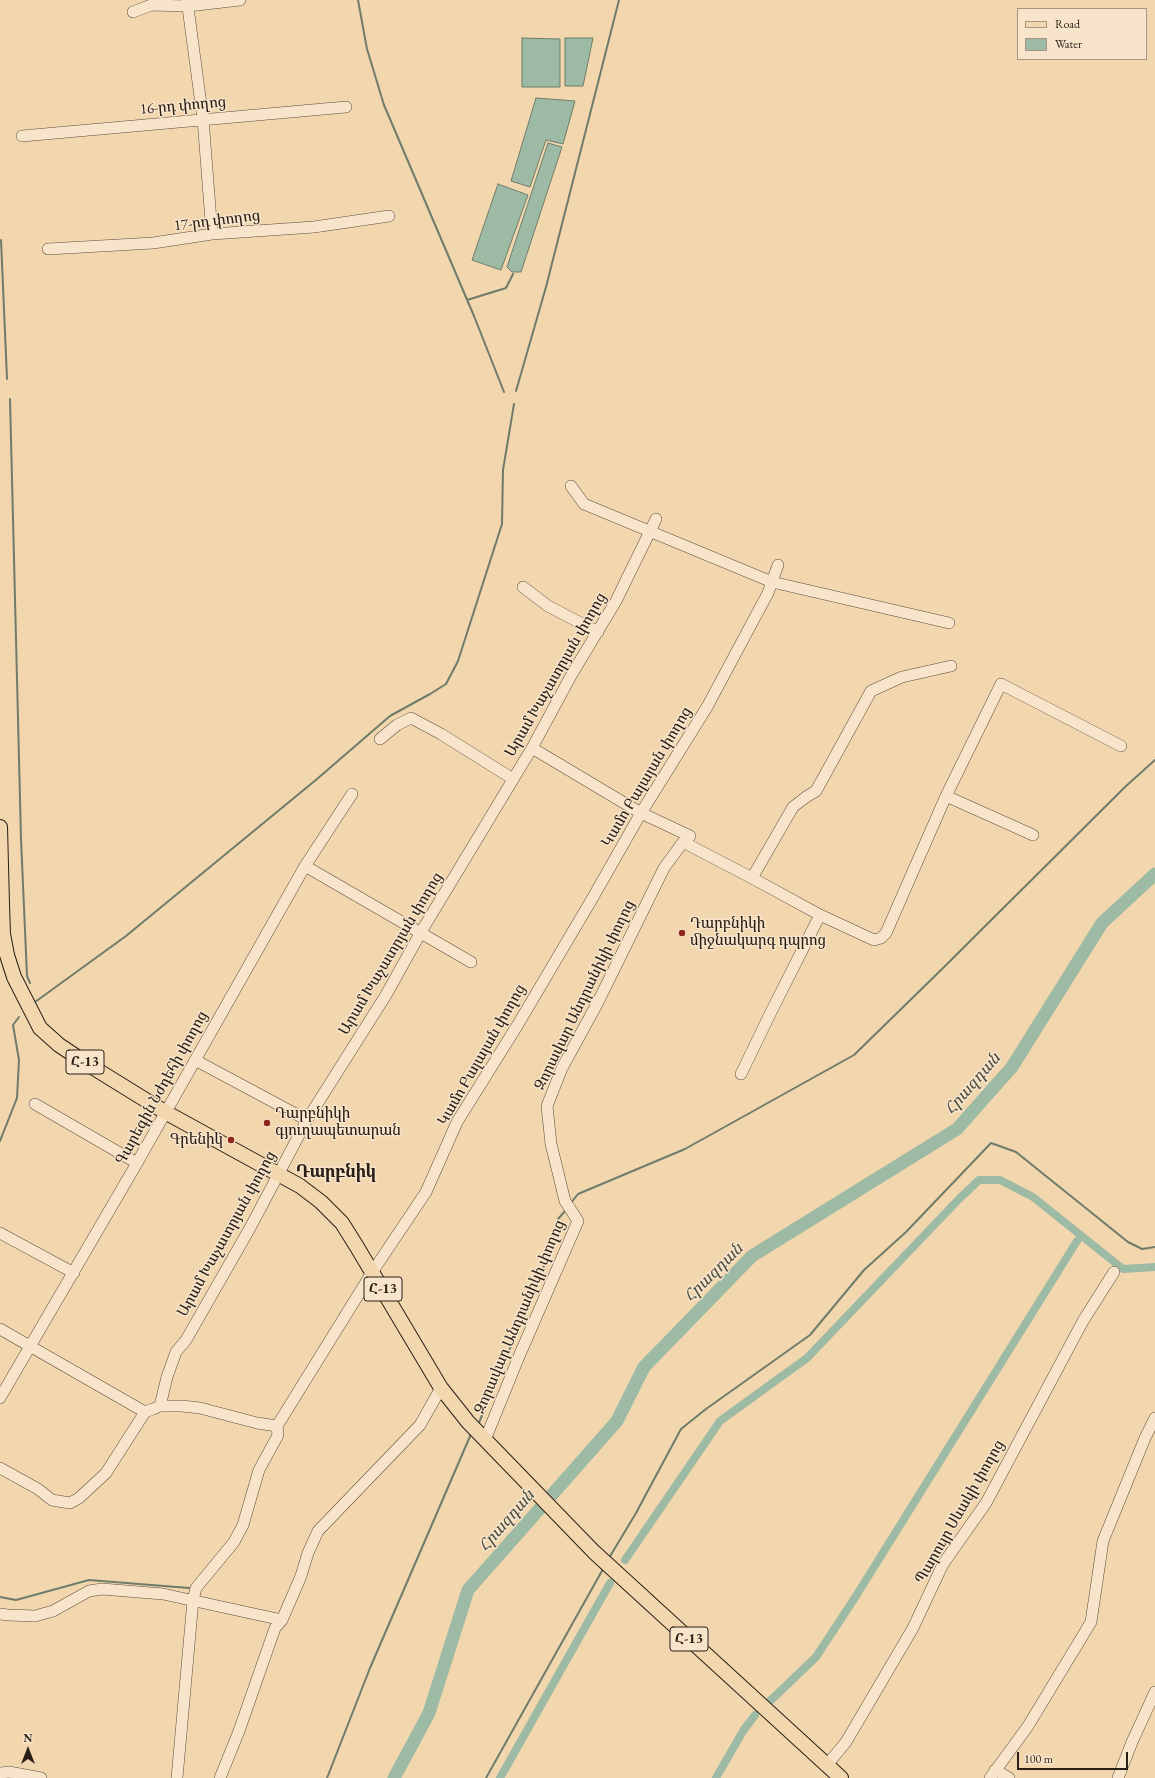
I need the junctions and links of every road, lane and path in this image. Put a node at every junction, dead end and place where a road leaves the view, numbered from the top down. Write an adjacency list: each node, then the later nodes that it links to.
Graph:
1 (240, 0): 2 (street)
2 (188, 3): 3 (street); 5 (street)
3 (133, 12)
4 (346, 107): 5 (street, 16-րդ փողոց)
5 (203, 119): 6 (street, 16-րդ փողոց); 8 (street)
6 (22, 136)
7 (389, 216): 8 (street, 17-րդ փողոց)
8 (212, 234): 9 (street, 17-րդ փողոց)
9 (48, 249)
10 (570, 486): 12 (street)
11 (656, 519): 12 (street, Արամ Խաչատրյան փողոց)
12 (650, 531): 14 (street); 17 (street, Արամ Խաչատրյան փողոց)
13 (778, 565): 14 (street, Կամո Բալայան փողոց)
14 (772, 582): 16 (street); 25 (street, Կամո Բալայան փողոց)
15 (523, 587): 17 (street)
16 (950, 623)
17 (598, 632): 21 (street, Արամ Խաչատրյան փողոց)
18 (951, 666): 30 (street)
19 (380, 740): 22 (street)
20 (1121, 746): 24 (street)
21 (532, 748): 22 (street, Արամ Խաչատրյան փողոց); 25 (street)
22 (514, 779): 32 (street, Արամ Խաչատրյան փողոց)
23 (352, 794): 29 (street, Գարեգին Նժդեհի փողոց)
24 (946, 796): 27 (street); 31 (street)
25 (641, 813): 28 (street); 42 (street, Կամո Բալայան փողոց)
26 (0, 827): 37 (main road, Հ-13)
27 (1033, 835)
28 (683, 842): 30 (street); 53 (street, Զորավար Անդրանիկի փողոց)
29 (305, 866): 32 (street); 34 (street, Գարեգին Նժդեհի փողոց)
30 (752, 878): 31 (street)
31 (820, 915): 35 (street)
32 (421, 932): 33 (street); 38 (street, Արամ Խաչատրյան փողոց)
33 (471, 962)
34 (195, 1060): 37 (street, Գարեգին Նժդեհի փողոց); 38 (street)
35 (741, 1074)
36 (35, 1104): 39 (street)
37 (165, 1112): 39 (street, Գարեգին Նժդեհի փողոց); 40 (main road, Հ-13)
38 (307, 1120): 40 (street, Արամ Խաչատրյան փողոց)
39 (138, 1163): 44 (street, Գարեգին Նժդեհի փողոց)
40 (278, 1174): 42 (main road, Հ-13); 49 (street, Արամ Խաչատրյան փողոց)
41 (0, 1233): 44 (street)
42 (373, 1271): 47 (main road, Հ-13); 52 (street, Կամո Բալայան փողոց)
43 (1114, 1272): 59 (street, Պարույր Սևակի փողոց)
44 (74, 1273): 46 (street, Գարեգին Նժդեհի փողոց)
45 (0, 1329): 46 (street)
46 (29, 1346): 48 (street, Գարեգին Նժդեհի փողոց); 50 (street)
47 (441, 1388): 53 (main road, Հ-13); 57 (street)
48 (0, 1398)
49 (160, 1406): 50 (street); 52 (street)
50 (145, 1412): 54 (street)
51 (1155, 1418): 61 (street)
52 (277, 1426): 55 (street, Կամո Բալայան փողոց)
53 (482, 1437): 59 (main road, Հ-13)
54 (0, 1468)
55 (193, 1600): 56 (street); 57 (street); 63 (street, Կամո Բալայան փողոց)
56 (0, 1614)
57 (282, 1620): 64 (street)
58 (1155, 1692): 67 (street)
59 (827, 1765): 65 (main road, Հ-13)
60 (0, 1773): 62 (street)
61 (992, 1774): 66 (street)
62 (41, 1778)
63 (177, 1778)
64 (220, 1778)
65 (841, 1778)
66 (1009, 1778)
67 (1118, 1778)

